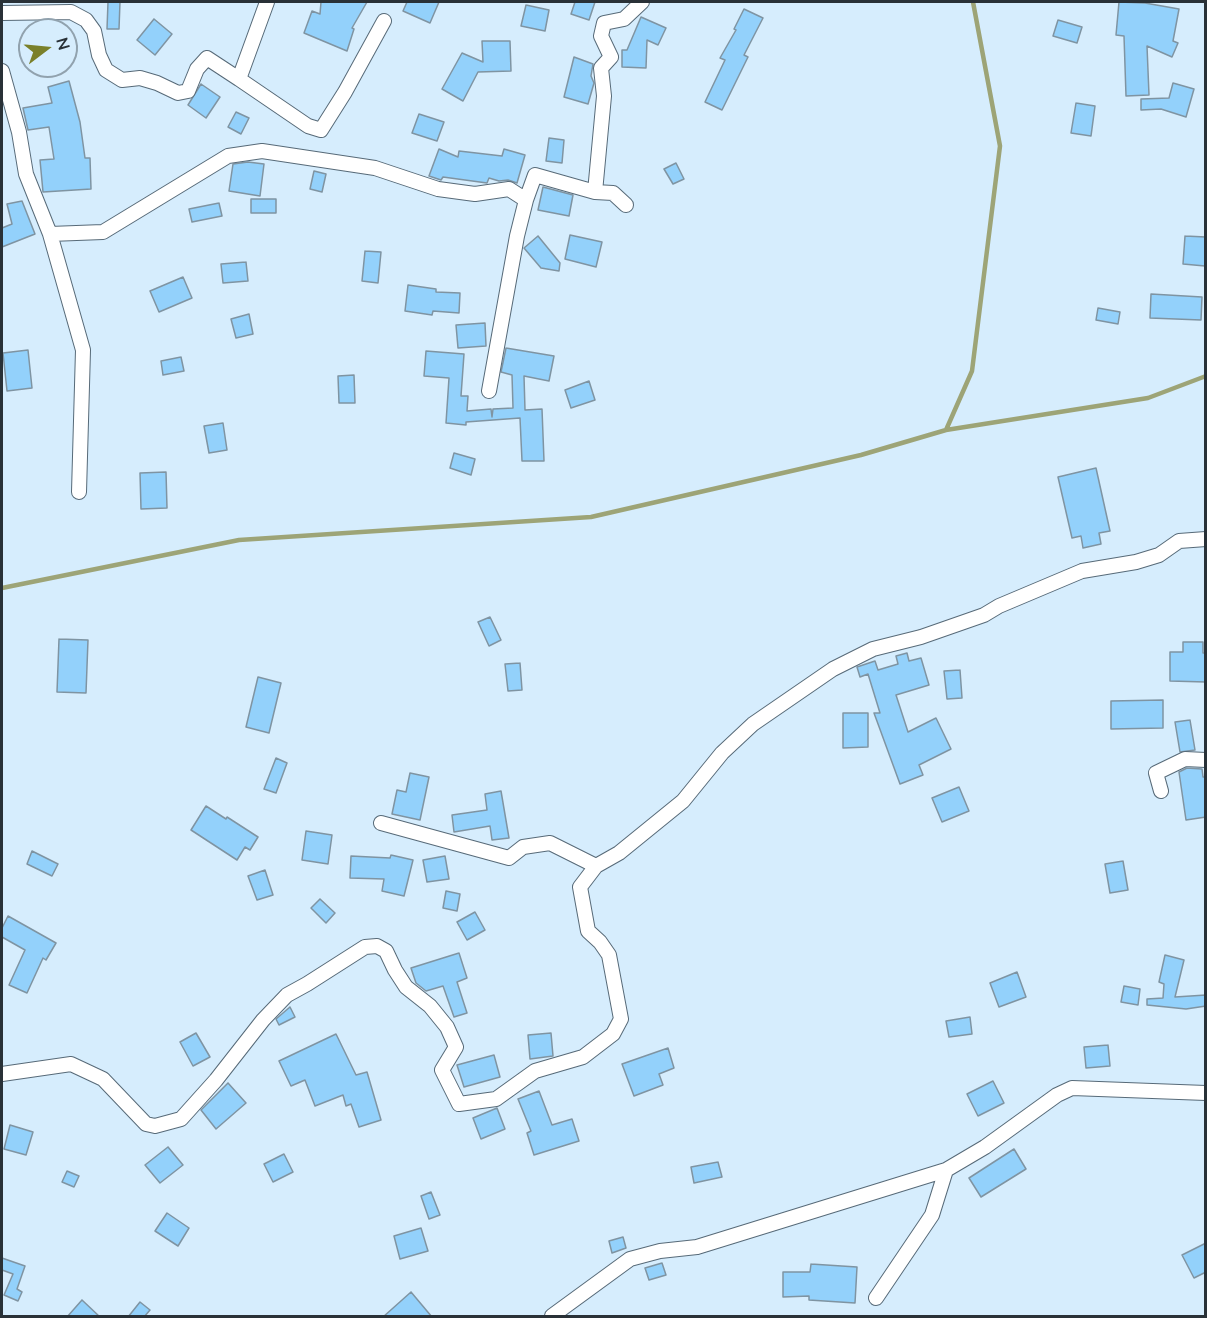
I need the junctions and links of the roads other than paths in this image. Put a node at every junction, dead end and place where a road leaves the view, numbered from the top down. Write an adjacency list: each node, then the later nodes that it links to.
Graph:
1 (267, 2): 6 (street)
2 (642, 2): 7 (street)
3 (2, 13): 6 (street)
4 (384, 21): 6 (street)
5 (2, 72): 10 (street)
6 (239, 79)
7 (595, 192): 8 (street); 9 (street)
8 (526, 200): 10 (street); 11 (street)
9 (626, 205)
10 (50, 234): 12 (street)
11 (489, 391)
12 (79, 492)
13 (1206, 539): 17 (street)
14 (1206, 760): 15 (street)
15 (1161, 791)
16 (381, 823): 17 (street)
17 (596, 866): 18 (street)
18 (2, 1074)
19 (1206, 1093): 20 (street)
20 (946, 1170): 21 (street); 22 (street)
21 (876, 1298)
22 (552, 1317)

